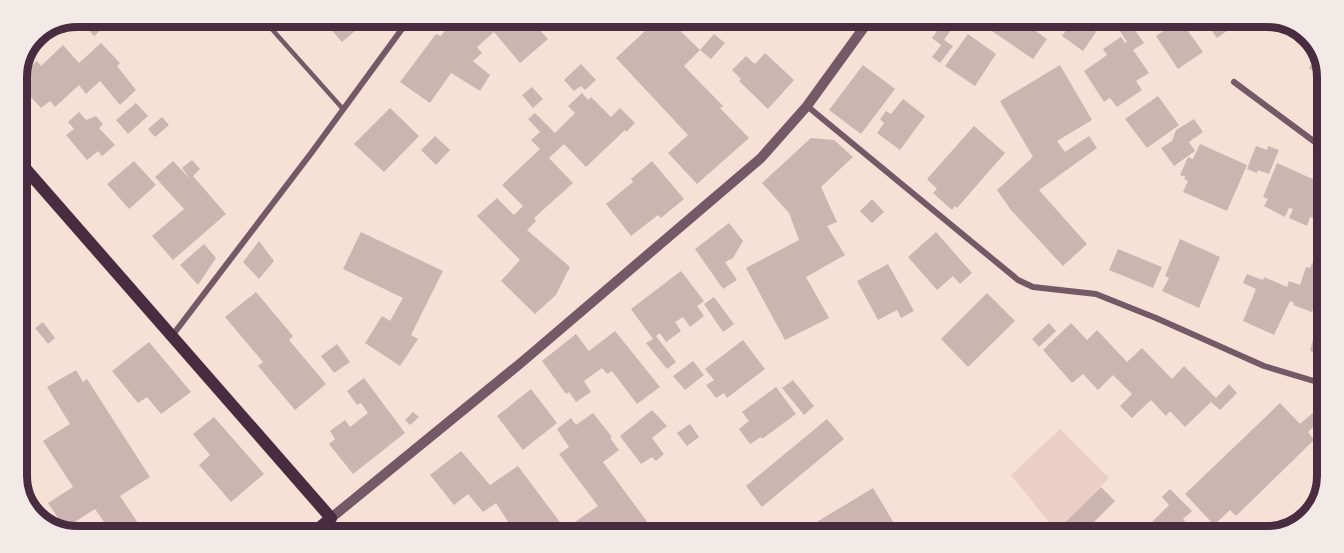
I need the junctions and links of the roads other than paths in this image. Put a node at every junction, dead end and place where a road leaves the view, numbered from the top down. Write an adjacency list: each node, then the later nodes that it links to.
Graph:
1 (270, 27): 6 (lane)
2 (403, 27): 6 (street)
3 (864, 27): 5 (street)
4 (1234, 82): 7 (street)
5 (807, 106): 10 (street); 11 (street)
6 (343, 109): 9 (street)
7 (1317, 144)
8 (27, 170): 9 (main road)
9 (172, 336): 11 (main road)
10 (1317, 382)
11 (331, 518): 12 (main road)
12 (321, 526)

